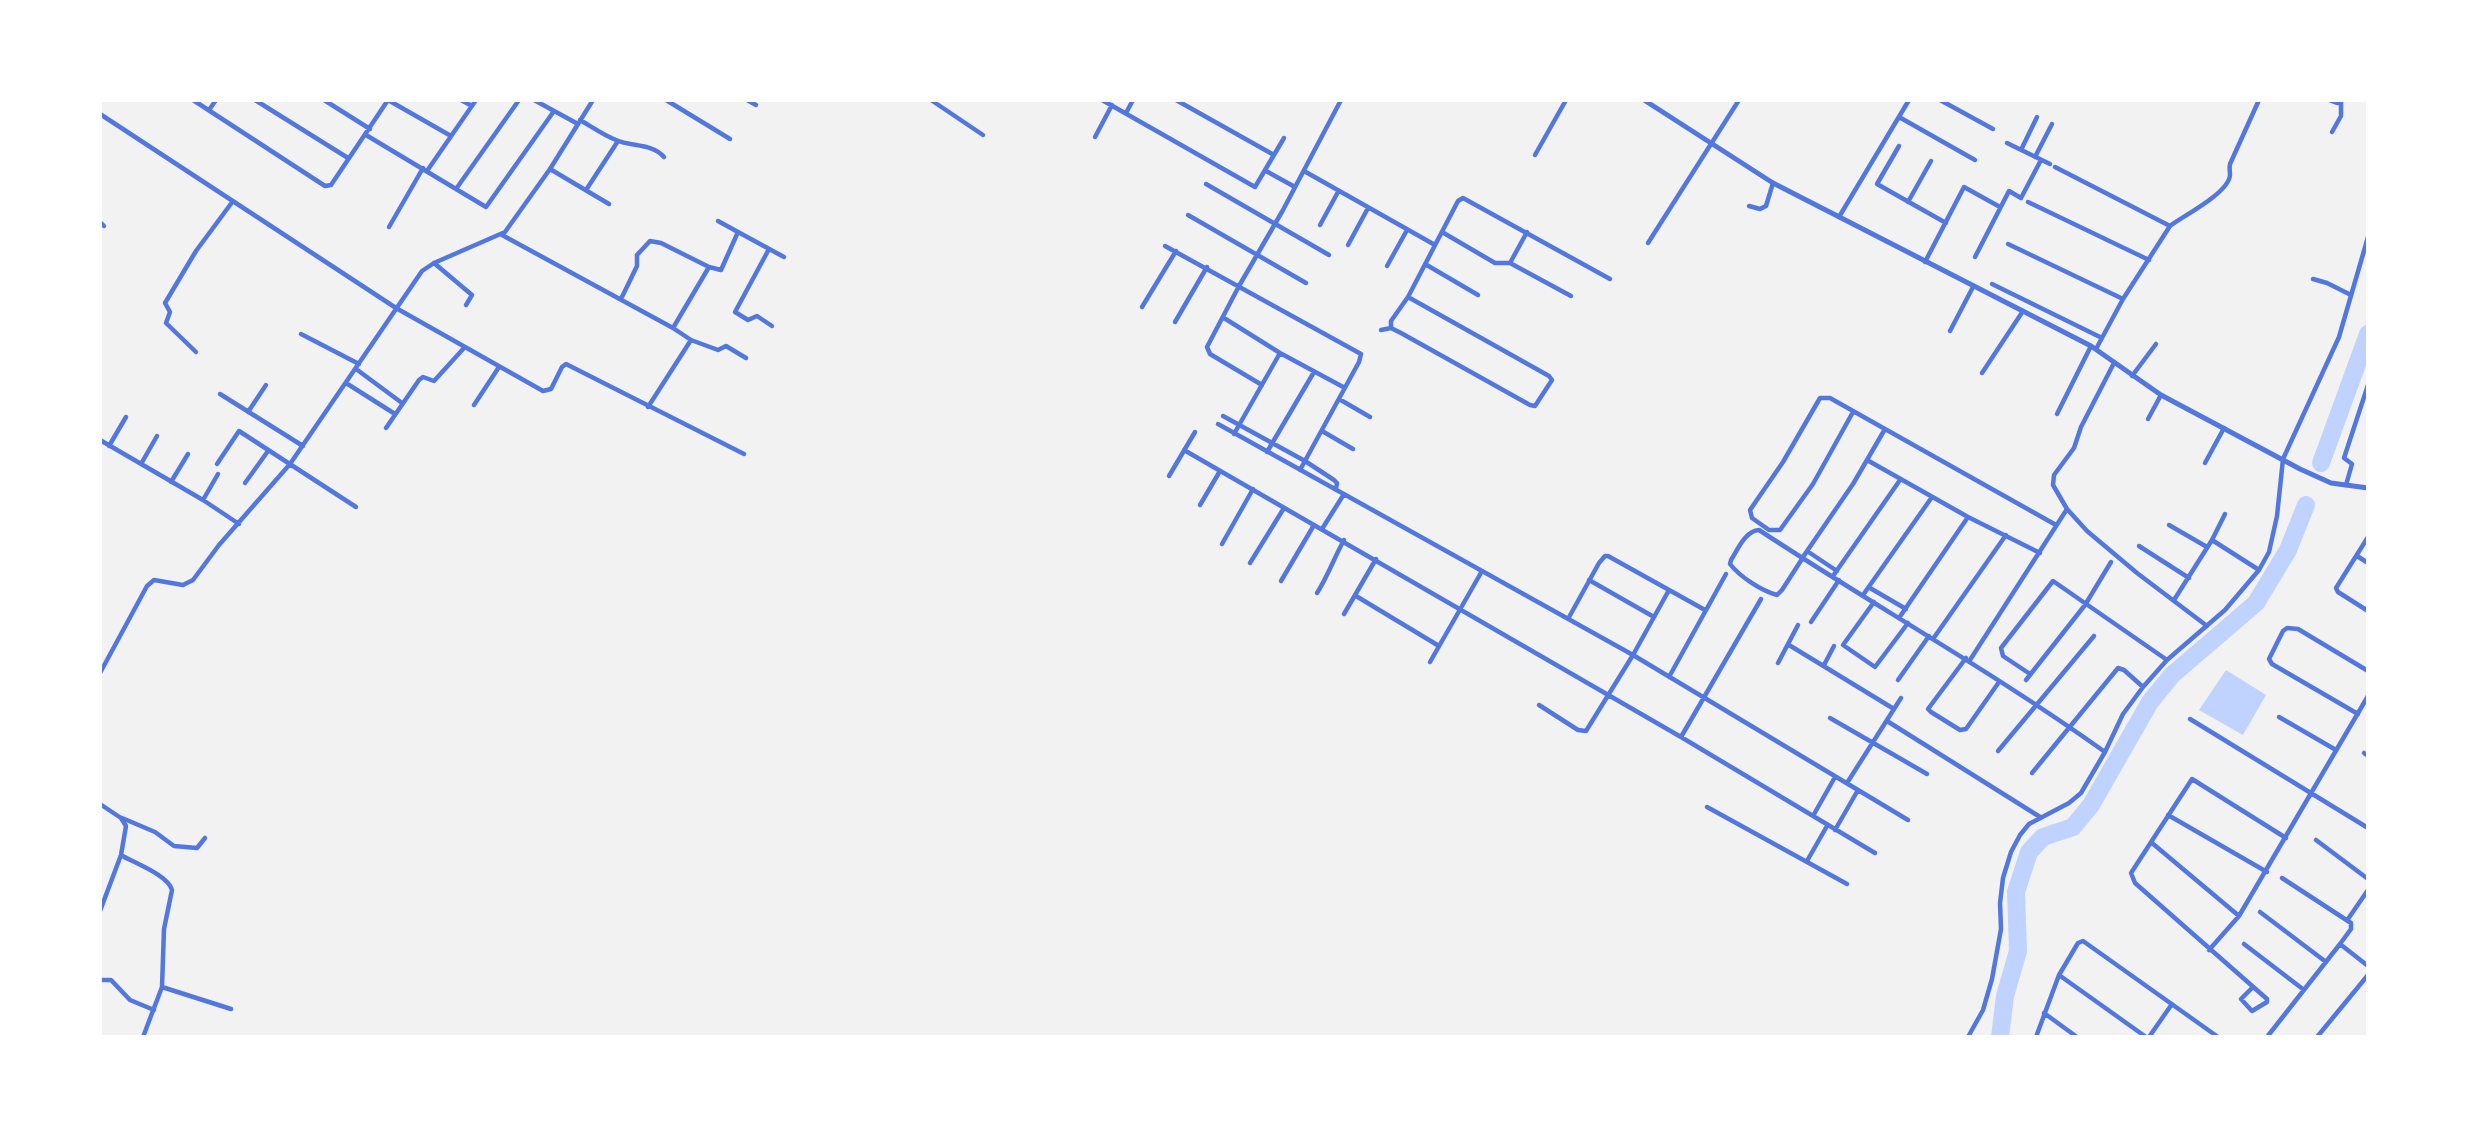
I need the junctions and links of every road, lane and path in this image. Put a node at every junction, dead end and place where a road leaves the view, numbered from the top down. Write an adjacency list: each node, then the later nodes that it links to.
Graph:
1 (192, 100): 32 (street)
2 (216, 100): 32 (street)
3 (255, 100): 58 (street)
4 (324, 100): 40 (street)
5 (388, 100): 40 (street); 45 (street)
6 (461, 100): 31 (street)
7 (476, 100): 31 (street)
8 (519, 100): 69 (street)
9 (534, 100): 28 (street)
10 (547, 100): 28 (street)
11 (593, 100): 38 (street)
12 (666, 100): 48 (street)
13 (747, 100): 29 (street)
14 (930, 100): 27 (street)
15 (1102, 100): 30 (street)
16 (1133, 100): 34 (street)
17 (1176, 100): 54 (street)
18 (1341, 100): 65 (street)
19 (1566, 100): 55 (street)
20 (1644, 100): 51 (street)
21 (1739, 100): 51 (street)
22 (1909, 100): 36 (street)
23 (1940, 100): 41 (street)
24 (2259, 100): 85 (street)
25 (2329, 100): 26 (street)
26 (2342, 101): 42 (street)
27 (938, 102): 44 (street)
28 (544, 105): 33 (street)
29 (756, 105)
30 (1112, 105): 34 (street); 46 (street)
31 (472, 106): 45 (street)
32 (209, 110): 58 (street)
33 (554, 111): 38 (street); 69 (street)
34 (1126, 113): 64 (street)
35 (100, 114): 72 (street)
36 (1899, 117): 59 (street); 80 (street)
37 (2037, 117): 53 (street)
38 (579, 122): 49 (street); 63 (street)
39 (2052, 124): 57 (street)
40 (370, 128): 43 (street)
41 (1993, 129)
42 (2332, 132)
43 (366, 135): 58 (street); 62 (street)
44 (983, 135)
45 (451, 136): 62 (street)
46 (1095, 137)
47 (1284, 138): 54 (street)
48 (730, 139)
49 (618, 141): 56 (street); 70 (street)
50 (2007, 143): 53 (street)
51 (1712, 145): 66 (street); 93 (street)
52 (1899, 146): 73 (street)
53 (2021, 150): 57 (street)
54 (1275, 155): 64 (street)
55 (1535, 155)
56 (664, 156)
57 (2035, 157): 60 (street)
58 (348, 158)
59 (1975, 160)
60 (2041, 160): 77 (street); 85 (street)
61 (1931, 161): 73 (street)
62 (425, 169): 69 (street); 86 (street)
63 (550, 169): 70 (street); 91 (street)
64 (1266, 171): 68 (street)
65 (1304, 171): 68 (street); 71 (street)
66 (1773, 183): 76 (street); 80 (street)
67 (1206, 184): 83 (street)
68 (1295, 187): 83 (street)
69 (456, 189)
70 (586, 190): 75 (street)
71 (1338, 192): 78 (street); 84 (street)
72 (233, 201): 126 (street); 141 (street)
73 (1908, 202): 82 (street)
74 (2028, 202): 104 (street)
75 (609, 204)
76 (1749, 206)
77 (2000, 207): 82 (street); 103 (street)
78 (1368, 208): 87 (street); 95 (street)
79 (1188, 215): 100 (street)
80 (1838, 218): 105 (street)
81 (719, 221): 88 (street)
82 (1946, 223): 105 (street)
83 (1275, 224): 100 (street); 101 (street)
84 (1320, 225)
85 (2171, 226): 104 (street)
86 (389, 227)
87 (1407, 230): 96 (street); 111 (street)
88 (738, 232): 98 (street); 109 (street)
89 (1441, 232): 90 (street); 96 (street); 107 (street)
90 (1527, 232): 107 (street); 112 (street)
91 (502, 235): 106 (street); 122 (street)
92 (2368, 237): 119 (street)
93 (1648, 243)
94 (2008, 244): 123 (street)
95 (1348, 245)
96 (1435, 245): 108 (street)
97 (1165, 246): 99 (street)
98 (769, 249): 102 (street); 130 (street)
99 (1176, 251): 110 (street); 125 (street)
100 (1258, 254): 114 (street); 116 (street)
101 (1329, 254)
102 (784, 257)
103 (1975, 257)
104 (2149, 260): 123 (street)
105 (1926, 262): 117 (street)
106 (434, 263): 124 (street); 126 (street)
107 (1510, 263): 120 (street)
108 (1425, 264): 118 (street); 121 (street)
109 (709, 267): 122 (street); 131 (street)
110 (1207, 267): 116 (street); 129 (street)
111 (1387, 267)
112 (1610, 279)
113 (2314, 279): 119 (street)
114 (1306, 283)
115 (1992, 284): 136 (street)
116 (1239, 286): 128 (street); 155 (street)
117 (1973, 287): 127 (street); 134 (street)
118 (1478, 295)
119 (2351, 295): 189 (street)
120 (1571, 296)
121 (1408, 297): 132 (street); 132 (street)
122 (621, 299): 131 (street)
123 (2123, 299): 136 (street)
124 (466, 305)
125 (1142, 307)
126 (396, 308): 139 (street); 145 (street)
127 (2023, 311): 140 (street); 149 (street)
128 (1224, 318): 142 (street); 153 (street)
129 (1175, 322)
130 (772, 326)
131 (673, 328): 137 (street)
132 (1391, 328): 133 (street)
133 (1381, 330)
134 (1950, 331)
135 (301, 334): 145 (street)
136 (2102, 338): 140 (street)
137 (691, 340): 143 (street); 161 (street)
138 (2156, 344): 150 (street)
139 (464, 348): 146 (street); 159 (street)
140 (2094, 348): 144 (street); 165 (street)
141 (196, 352)
142 (1280, 353): 148 (street); 153 (street)
143 (746, 358)
144 (2114, 363): 150 (street); 213 (street)
145 (359, 364): 147 (street)
146 (499, 366): 160 (street); 161 (street)
147 (356, 369): 151 (street); 159 (street)
148 (1314, 372): 155 (street); 180 (street)
149 (1982, 373)
150 (2132, 377): 157 (street)
151 (346, 383): 164 (street); 182 (street)
152 (265, 385): 162 (street)
153 (1262, 385): 171 (street)
154 (2368, 385): 203 (street)
155 (1345, 388): 158 (street)
156 (220, 394): 162 (street)
157 (2161, 395): 169 (street); 173 (street)
158 (1339, 399): 168 (street); 175 (street)
159 (402, 403): 164 (street)
160 (474, 405)
161 (648, 407): 188 (street)
162 (248, 412): 182 (street)
163 (1853, 412): 163 (street); 174 (street)
164 (394, 414): 172 (street)
165 (2057, 414)
166 (1223, 416): 171 (street)
167 (126, 417): 181 (street)
168 (1370, 418)
169 (2148, 419)
170 (1218, 424): 177 (street)
171 (1239, 426): 177 (street); 180 (street)
172 (386, 428)
173 (2225, 428): 189 (street); 192 (street)
174 (1885, 429): 190 (street); 217 (street)
175 (1322, 431): 183 (street); 191 (street)
176 (1195, 432): 184 (street)
177 (1234, 434): 186 (street)
178 (157, 436): 193 (street)
179 (100, 440): 181 (street)
180 (1271, 444): 186 (street); 191 (street)
181 (109, 446): 193 (street)
182 (303, 446): 195 (street)
183 (1353, 449)
184 (1184, 450): 197 (street); 199 (street)
185 (268, 451): 194 (street); 195 (street); 202 (street)
186 (1266, 452): 196 (street)
187 (188, 454): 201 (street)
188 (744, 454)
189 (2283, 459): 203 (street); 237 (street)
190 (1867, 460): 200 (street); 228 (street)
191 (1305, 461): 196 (street); 206 (street)
192 (2204, 463)
193 (141, 464): 201 (street)
194 (217, 464)
195 (290, 464): 211 (street); 216 (street)
196 (1300, 470): 206 (street)
197 (1220, 471): 205 (street); 210 (street)
198 (219, 474): 209 (street)
199 (1169, 476)
200 (1900, 480): 208 (street); 236 (street)
201 (171, 482): 209 (street)
202 (245, 483)
203 (2346, 485): 204 (street)
204 (2368, 488)
205 (1253, 489): 212 (street); 225 (street)
206 (1336, 489): 207 (street)
207 (1344, 494): 220 (street); 238 (street)
208 (1932, 497): 215 (street); 245 (street)
209 (203, 500): 216 (street)
210 (1200, 505)
211 (356, 507)
212 (1284, 508): 219 (street); 234 (street)
213 (2067, 509): 217 (street); 251 (street)
214 (2225, 514): 224 (street)
215 (1968, 517): 221 (street); 254 (street)
216 (239, 524): 278 (street)
217 (2056, 524): 229 (street)
218 (2169, 524): 227 (street)
219 (1314, 525): 220 (street); 244 (street)
220 (1322, 529): 223 (street)
221 (2006, 536): 229 (street); 267 (street)
222 (2368, 537): 230 (street)
223 (1344, 540): 231 (street); 247 (street)
224 (2212, 540): 227 (street); 237 (street)
225 (1222, 544)
226 (2139, 546): 241 (street)
227 (2207, 548): 241 (street)
228 (1807, 551): 232 (street); 236 (street)
229 (2040, 553): 272 (street)
230 (2357, 556): 235 (street); 257 (street)
231 (1376, 559): 249 (street); 256 (street)
232 (1802, 559): 232 (street); 240 (street)
233 (2111, 562): 253 (street)
234 (1250, 563)
235 (2368, 563)
236 (1838, 570): 240 (street)
237 (2259, 570): 265 (street)
238 (1482, 571): 256 (street); 261 (street)
239 (1726, 574): 255 (street)
240 (1833, 576): 243 (street)
241 (2189, 578): 251 (street)
242 (1589, 580): 246 (street); 259 (street); 261 (street)
243 (1839, 580): 248 (street); 262 (street)
244 (1281, 581)
245 (1870, 588): 248 (street); 254 (street)
246 (1669, 590): 255 (street); 259 (street)
247 (1317, 593)
248 (1863, 595): 252 (street)
249 (1356, 596): 258 (street); 269 (street)
250 (1761, 599): 287 (street)
251 (2174, 600): 265 (street)
252 (1874, 602): 260 (street); 263 (street)
253 (2085, 605): 273 (street); 279 (street); 279 (street)
254 (1906, 609): 260 (street)
255 (1705, 610): 280 (street)
256 (1460, 611): 269 (street); 285 (street)
257 (2368, 611)
258 (1345, 614)
259 (1654, 617): 271 (street)
260 (1899, 618): 263 (street)
261 (1568, 619): 271 (street)
262 (1811, 622)
263 (1908, 623): 267 (street)
264 (1798, 625): 268 (street)
265 (2207, 626): 273 (street)
266 (2094, 635): 290 (street)
267 (1931, 637): 272 (street); 281 (street)
268 (1789, 645): 275 (street); 276 (street)
269 (1439, 646): 274 (street)
270 (1834, 646): 276 (street)
271 (1633, 655): 280 (street); 285 (street)
272 (1968, 659): 283 (street); 283 (street)
273 (2167, 660): 284 (street)
274 (1430, 662)
275 (1779, 663)
276 (1824, 665): 291 (street)
277 (2368, 671): 292 (street)
278 (100, 673)
279 (2030, 674): 282 (street)
280 (1669, 677): 287 (street)
281 (1898, 680)
282 (2026, 680)
283 (1999, 682): 290 (street)
284 (2143, 687): 297 (street); 302 (street)
285 (1609, 696): 289 (street); 298 (street)
286 (2368, 696): 292 (street)
287 (1704, 698): 298 (street); 305 (street)
288 (1901, 698): 291 (street)
289 (1539, 705)
290 (2038, 706): 297 (street); 301 (street)
291 (1894, 709): 296 (street)
292 (2358, 714): 300 (street)
293 (2279, 717): 300 (street)
294 (1830, 718): 299 (street)
295 (2190, 719): 308 (street)
296 (1887, 721): 299 (street); 313 (street)
297 (2071, 727): 302 (street); 303 (street)
298 (1682, 737): 312 (street)
299 (1873, 744): 304 (street); 306 (street)
300 (2336, 750): 308 (street)
301 (1998, 751)
302 (2105, 751): 313 (street)
303 (2032, 773)
304 (1927, 774)
305 (1835, 777): 306 (street); 312 (street)
306 (1847, 783): 307 (street)
307 (1858, 790): 315 (street); 318 (street)
308 (2310, 794): 317 (street); 320 (street)
309 (100, 804): 314 (street)
310 (1707, 807): 325 (street)
311 (2168, 815): 320 (street); 322 (street); 326 (street)
312 (1813, 816): 316 (street)
313 (2040, 817): 352 (street)
314 (121, 818): 319 (street); 324 (street)
315 (1908, 820)
316 (1827, 826): 318 (street); 325 (street)
317 (2368, 828)
318 (1835, 830): 323 (street)
319 (205, 838)
320 (2286, 838): 326 (street)
321 (2316, 841): 328 (street)
322 (2152, 843): 334 (street); 338 (street)
323 (1875, 853)
324 (121, 855): 331 (street); 344 (street)
325 (1807, 861): 329 (street)
326 (2267, 872): 334 (street)
327 (2282, 878): 335 (street)
328 (2368, 878)
329 (1847, 884)
330 (2368, 890): 335 (street)
331 (101, 902): 332 (street)
332 (100, 911)
333 (2260, 912): 339 (street)
334 (2239, 916): 338 (street)
335 (2348, 919): 337 (street)
336 (2244, 944): 346 (street)
337 (2340, 944): 339 (street); 340 (street)
338 (2209, 950): 345 (street)
339 (2326, 962): 346 (street)
340 (2368, 966)
341 (2059, 975): 347 (street); 350 (street); 355 (street)
342 (2368, 975): 358 (street)
343 (100, 980): 349 (street)
344 (162, 987): 348 (street); 349 (street)
345 (2252, 988): 345 (street)
346 (2304, 990): 357 (street)
347 (2172, 1004): 355 (street); 356 (street)
348 (231, 1009)
349 (154, 1010): 351 (street)
350 (2044, 1013): 353 (street); 354 (street)
351 (143, 1037)
352 (1968, 1037)
353 (2036, 1037)
354 (2077, 1037)
355 (2148, 1037)
356 (2218, 1037)
357 (2267, 1037)
358 (2317, 1037)

